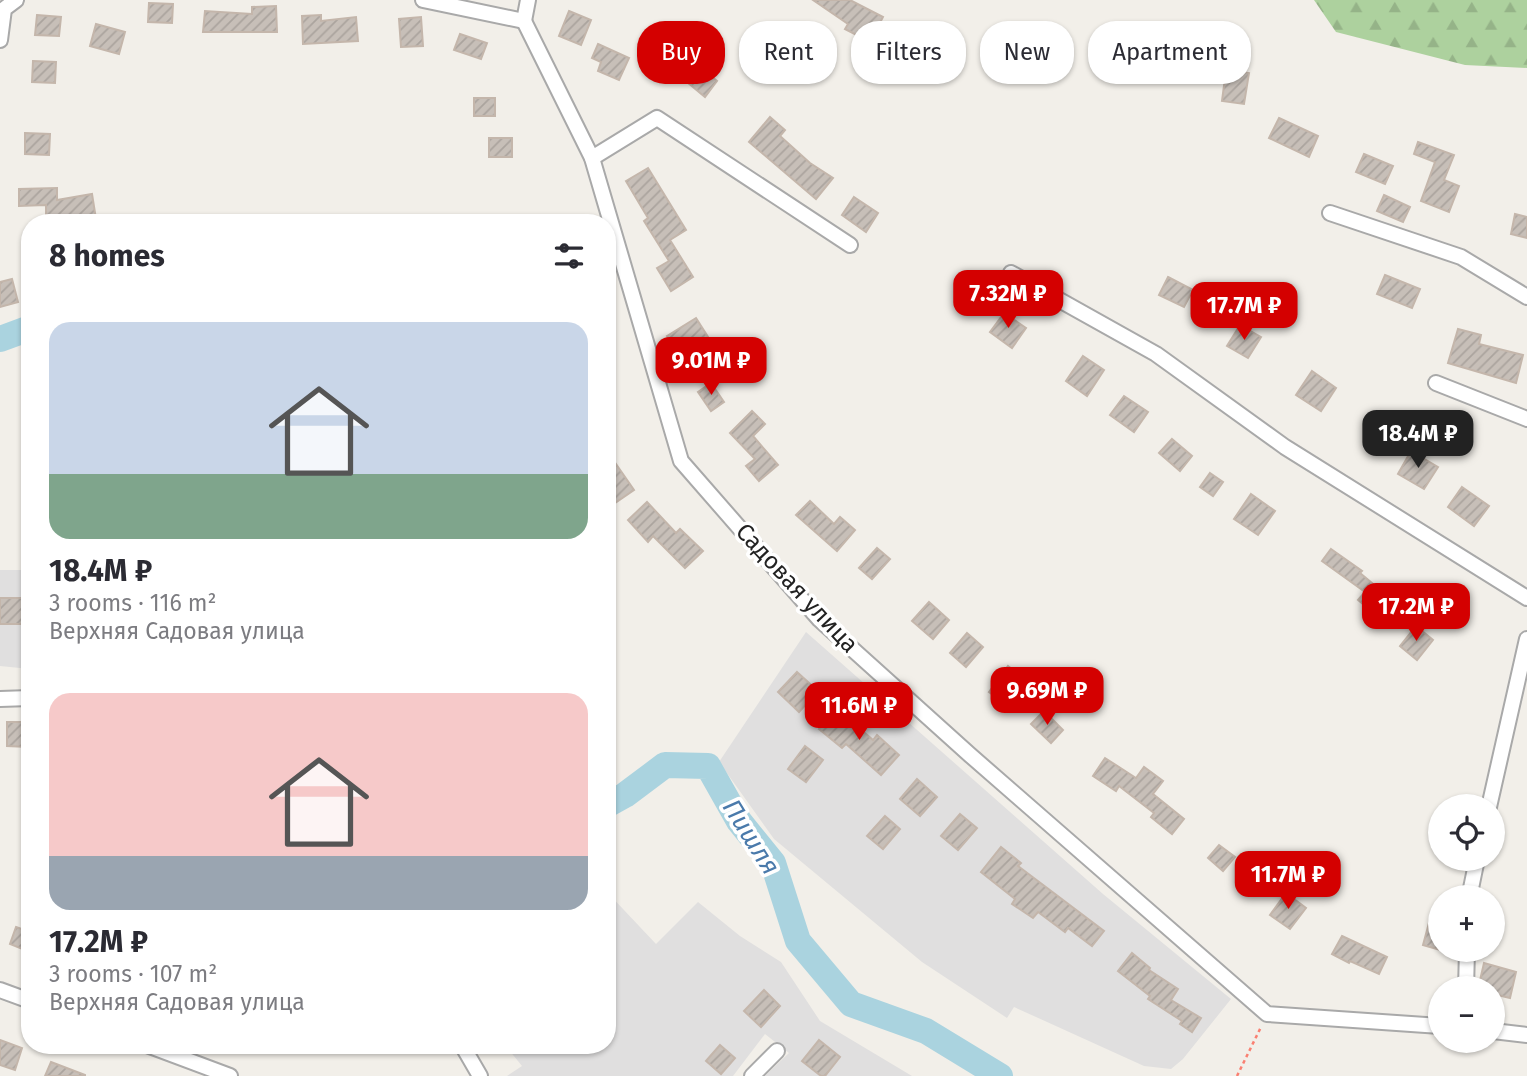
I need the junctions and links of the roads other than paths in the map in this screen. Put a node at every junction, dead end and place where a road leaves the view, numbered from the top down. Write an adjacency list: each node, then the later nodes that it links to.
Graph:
1 (16, 0): 5 (street)
2 (423, 0): 4 (street)
3 (528, 0): 4 (street)
4 (524, 21): 6 (street, Садовая улица)
5 (0, 40)
6 (592, 158): 8 (street, Садовая улица); 10 (street)
7 (1330, 213): 12 (street)
8 (608, 214)
9 (616, 240): 22 (street, Садовая улица)
10 (850, 245)
11 (1011, 273): 15 (street)
12 (1527, 297)
13 (1436, 383): 14 (street)
14 (1527, 419)
15 (1527, 598)
16 (1527, 639): 19 (street)
17 (21, 698): 18 (street)
18 (0, 699)
19 (1492, 794)
20 (0, 990): 21 (street)
21 (21, 998)
22 (1428, 1026)
23 (1505, 1032): 24 (street)
24 (1527, 1035)
25 (777, 1051): 30 (street)
26 (171, 1054): 28 (street)
27 (467, 1054): 29 (street)
28 (230, 1076)
29 (480, 1076)
30 (752, 1076)

